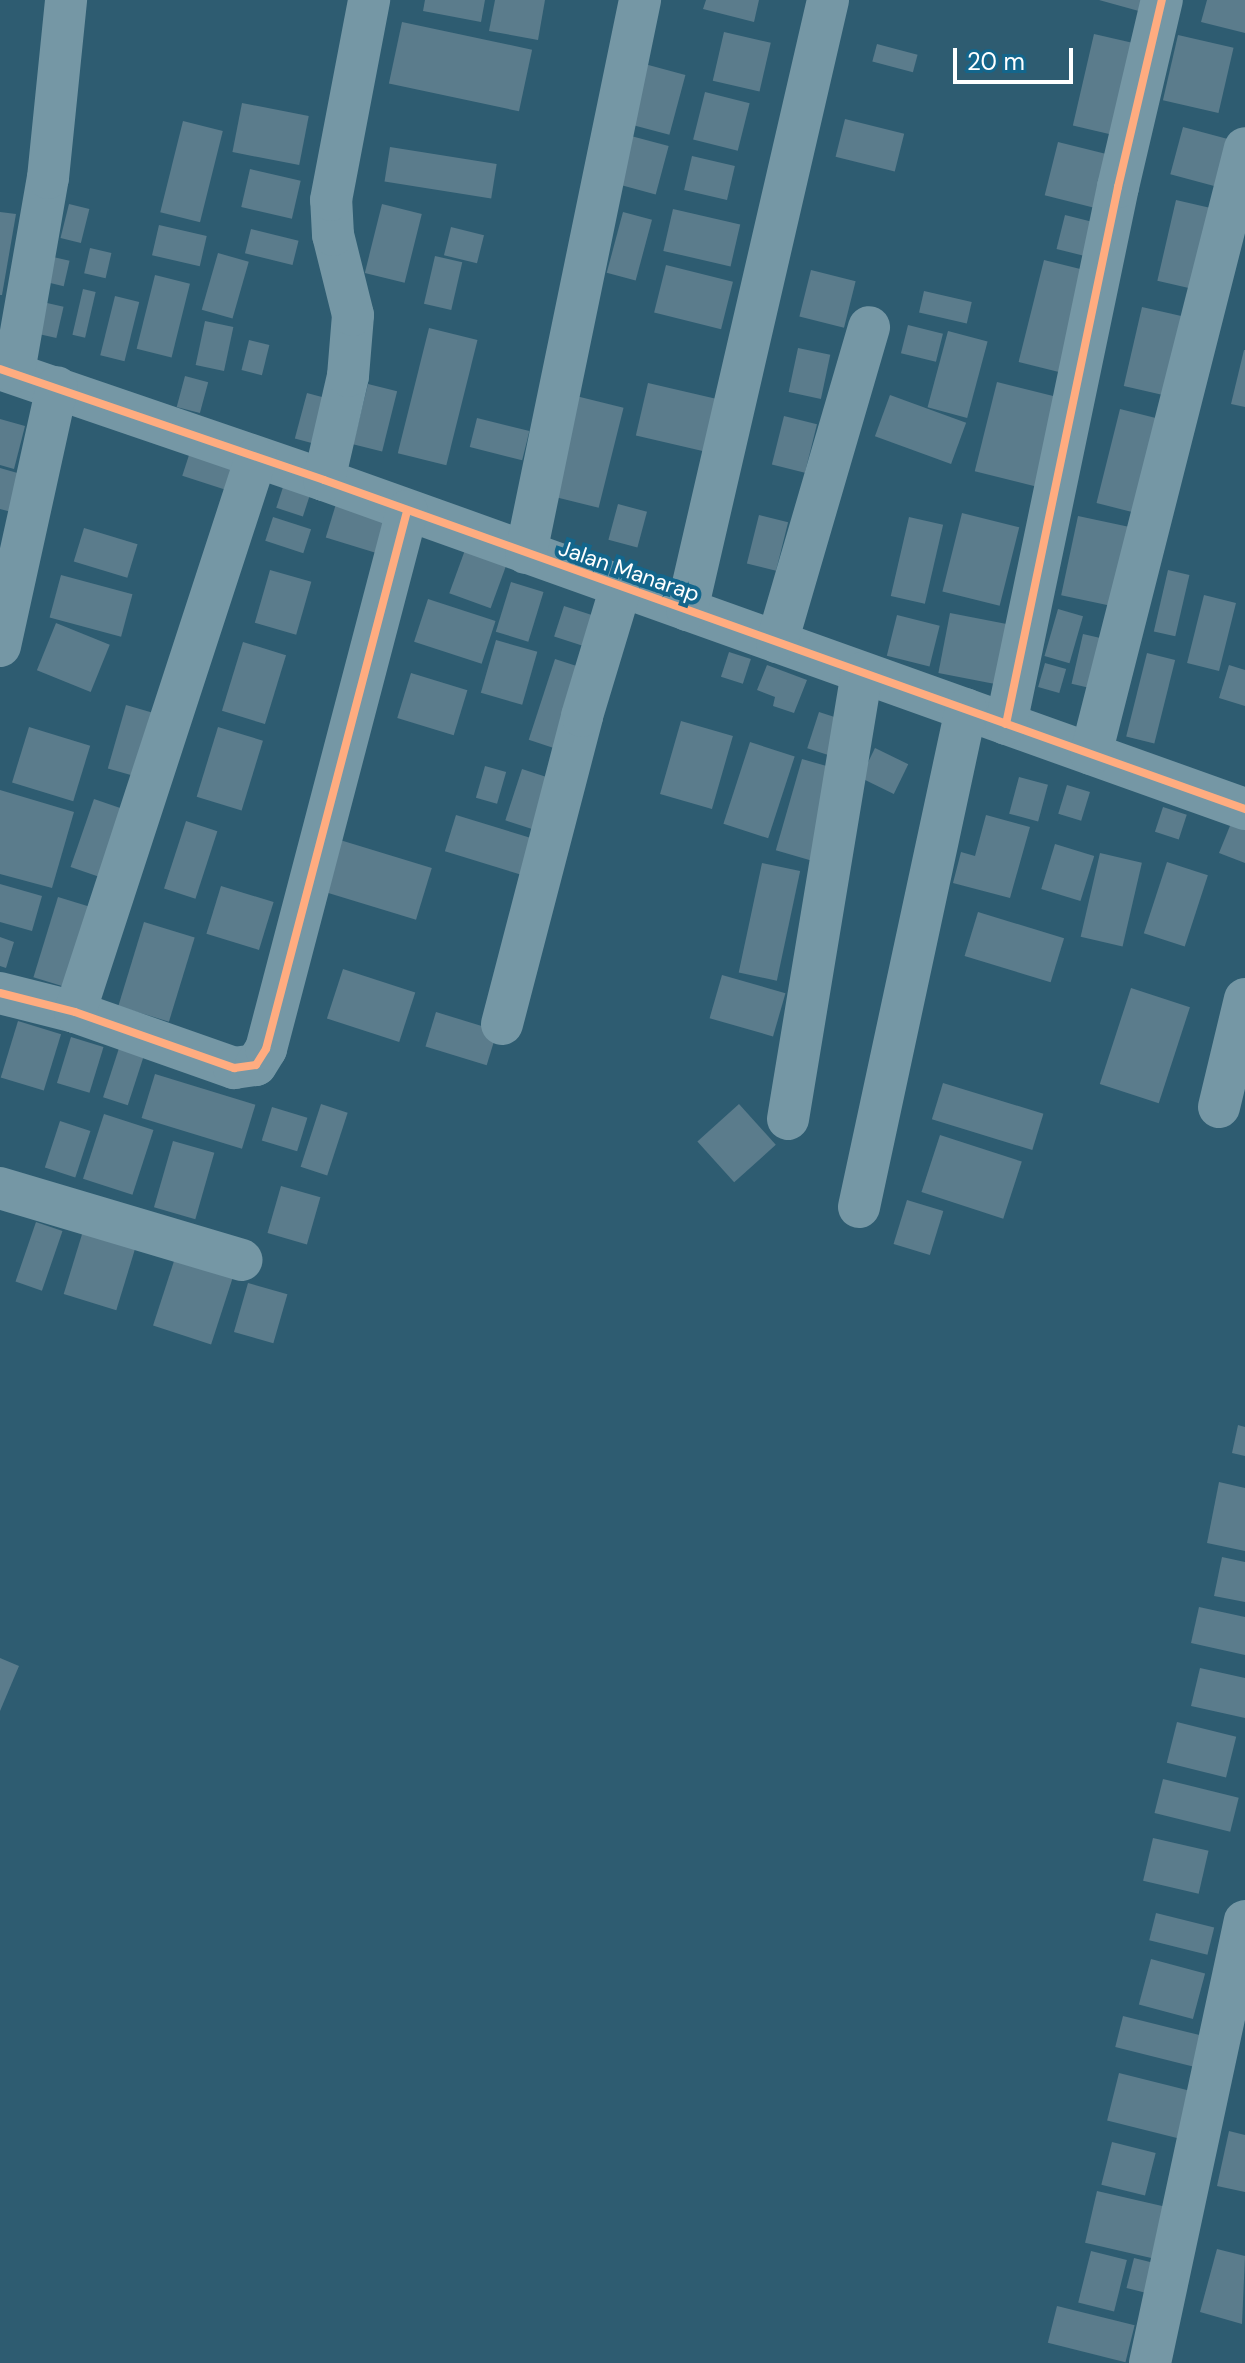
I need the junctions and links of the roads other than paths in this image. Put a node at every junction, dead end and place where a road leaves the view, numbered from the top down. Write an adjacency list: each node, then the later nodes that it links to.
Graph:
1 (66, 0): 8 (street)
2 (369, 0): 11 (street)
3 (640, 0): 13 (street)
4 (828, 0): 15 (street)
5 (1162, 0): 20 (street)
6 (1245, 148): 21 (street)
7 (869, 327): 16 (street)
8 (7, 370): 9 (street, Jalan Manarap)
9 (57, 387): 10 (street, Jalan Manarap); 17 (street)
10 (256, 458): 11 (street, Jalan Manarap); 25 (street)
11 (324, 480): 12 (street, Jalan Manarap)
12 (407, 511): 13 (street, Jalan Manarap); 25 (street)
13 (526, 553): 14 (street, Jalan Manarap)
14 (621, 587): 15 (street, Jalan Manarap); 26 (street)
15 (687, 610): 16 (street, Jalan Manarap)
16 (777, 642): 18 (street, Jalan Manarap)
17 (0, 646)
18 (862, 673): 19 (street, Jalan Manarap); 28 (street)
19 (966, 709): 20 (street, Jalan Manarap); 30 (street)
20 (1006, 724): 21 (street, Jalan Manarap)
21 (1091, 754): 22 (street, Jalan Manarap)
22 (1245, 809)
23 (0, 993): 25 (street)
24 (1245, 999): 27 (street)
25 (75, 1012)
26 (502, 1024)
27 (1219, 1107)
28 (788, 1119)
29 (0, 1188): 31 (street)
30 (859, 1207)
31 (241, 1260)
32 (1245, 1921): 33 (street)
33 (1150, 2363)

